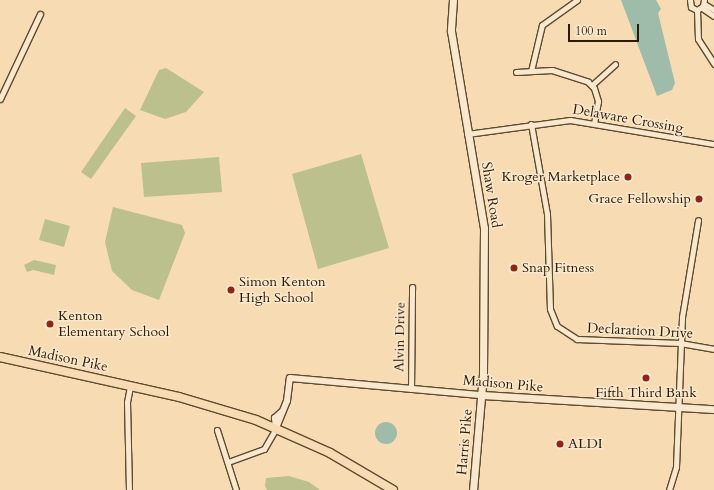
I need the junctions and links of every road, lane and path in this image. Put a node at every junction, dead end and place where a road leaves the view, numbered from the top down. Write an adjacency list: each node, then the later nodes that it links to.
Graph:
1 (453, 0): 16 (main road, Shaw Road)
2 (577, 0): 10 (street)
3 (690, 0): 4 (street)
4 (702, 6): 5 (street); 7 (street); 9 (street)
5 (714, 10)
6 (40, 14): 13 (street)
7 (714, 16)
8 (615, 64): 12 (street)
9 (714, 64)
10 (531, 71): 11 (street); 12 (street)
11 (516, 72)
12 (592, 85): 14 (street)
13 (0, 99)
14 (594, 123): 15 (street, Delaware Crossing); 17 (street, Delaware Crossing)
15 (531, 124): 16 (street, Delaware Crossing); 20 (street, Declaration Drive)
16 (467, 134): 25 (main road, Shaw Road)
17 (714, 144)
18 (698, 220): 20 (street)
19 (412, 287): 24 (street, Alvin Drive)
20 (680, 343): 21 (street, Declaration Drive); 26 (street)
21 (714, 349)
22 (0, 357): 23 (main road, Madison Pike)
23 (130, 386): 28 (main road, Madison Pike); 31 (street)
24 (411, 388): 25 (street, Madison Pike); 28 (street, Madison Pike)
25 (482, 395): 26 (main road, Madison Pike); 34 (main road, Harris Pike)
26 (679, 405): 27 (main road, Madison Pike); 35 (street)
27 (714, 408)
28 (276, 428): 30 (street); 33 (main road, Madison Pike)
29 (217, 430): 30 (street)
30 (228, 462): 32 (street)
31 (129, 490)
32 (236, 490)
33 (393, 490)
34 (473, 490)
35 (669, 490)

